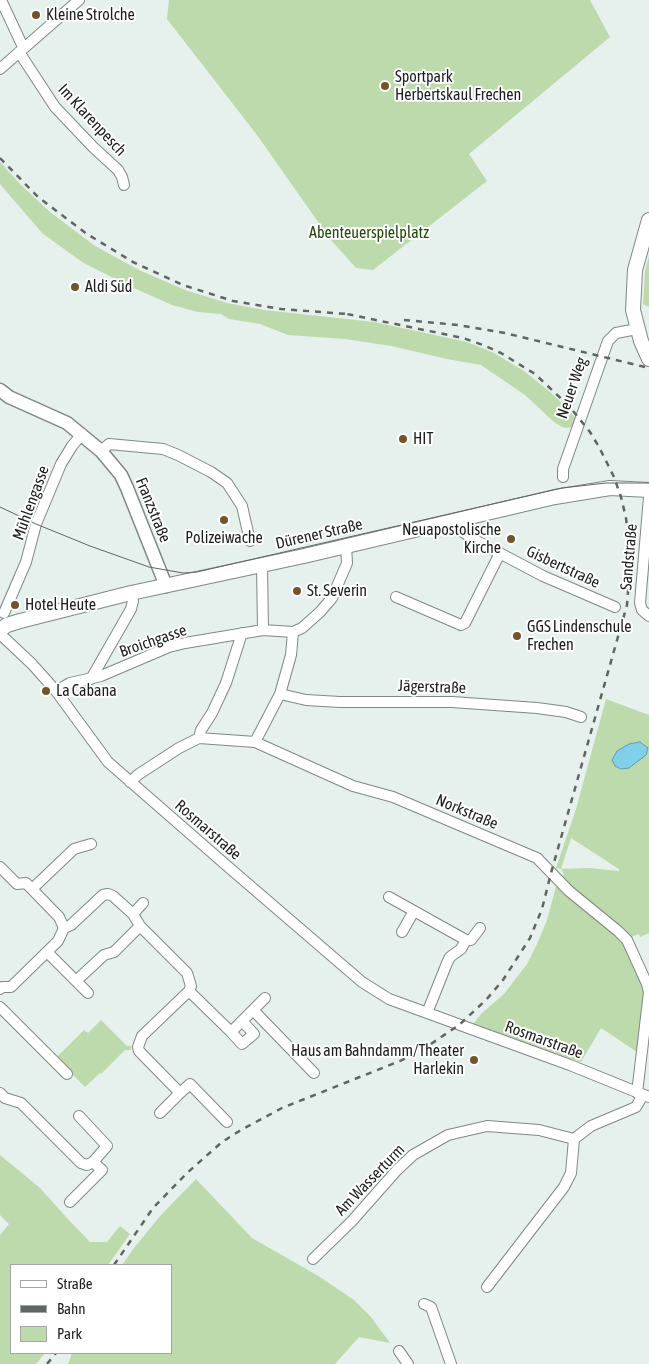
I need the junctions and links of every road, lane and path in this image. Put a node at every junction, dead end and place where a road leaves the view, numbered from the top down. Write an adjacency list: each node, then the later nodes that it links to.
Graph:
1 (1, 0): 3 (street, Im Klarenpesch)
2 (79, 0): 3 (street)
3 (21, 50): 4 (street); 5 (street, Im Klarenpesch)
4 (0, 69)
5 (124, 185)
6 (649, 220): 7 (main road)
7 (637, 329): 8 (main road); 12 (street, Neuer Weg)
8 (649, 359)
9 (1, 392): 10 (street, Franzstraße)
10 (82, 434): 11 (street, Franzstraße); 24 (street, Mühlengasse)
11 (101, 451): 16 (street); 20 (street, Franzstraße)
12 (563, 477)
13 (649, 490): 15 (main road, Dürener Straße)
14 (649, 497): 25 (street, Sandstraße)
15 (456, 520): 17 (main road, Dürener Straße); 18 (street, Gisbertstraße)
16 (250, 541)
17 (346, 546): 19 (main road, Dürener Straße); 28 (street)
18 (500, 553): 22 (street, Gisbertstraße); 23 (street, Gisbertstraße)
19 (262, 565): 20 (main road, Dürener Straße); 26 (street)
20 (166, 586): 21 (main road, Dürener Straße)
21 (131, 593): 27 (main road, Dürener Straße); 30 (street)
22 (396, 597)
23 (615, 607)
24 (4, 613)
25 (649, 616)
26 (263, 630): 28 (street, Broichgasse); 29 (street, Broichgasse)
27 (0, 632): 31 (street, Rosmarstraße)
28 (293, 632): 32 (street)
29 (242, 633): 30 (street, Broichgasse); 34 (street)
30 (91, 679): 31 (street, Broichgasse)
31 (56, 691): 36 (street, Rosmarstraße)
32 (280, 694): 33 (street, Jägerstraße); 35 (street)
33 (581, 717)
34 (199, 738): 35 (street, Norkstraße); 36 (street)
35 (254, 742): 64 (street, Norkstraße)
36 (130, 782): 57 (street, Rosmarstraße)
37 (91, 844): 39 (street)
38 (0, 867): 39 (street)
39 (32, 889): 45 (street)
40 (388, 897): 42 (street)
41 (143, 903): 43 (street)
42 (414, 911): 47 (street); 48 (street)
43 (132, 914): 44 (street); 45 (street)
44 (140, 926): 50 (street); 52 (street)
45 (64, 928): 49 (street)
46 (480, 928): 48 (street)
47 (402, 932)
48 (466, 940): 57 (street)
49 (47, 952): 50 (street); 51 (street)
50 (76, 981): 53 (street)
51 (0, 989)
52 (189, 991): 59 (street); 62 (street)
53 (88, 993)
54 (265, 998): 56 (street)
55 (0, 1006): 60 (street)
56 (253, 1010): 58 (street); 61 (street)
57 (427, 1014): 64 (street, Rosmarstraße)
58 (242, 1021): 59 (street); 59 (street)
59 (231, 1032)
60 (67, 1074)
61 (314, 1074)
62 (180, 1093): 65 (street); 67 (street)
63 (0, 1094): 69 (street)
64 (643, 1095): 68 (street)
65 (160, 1113)
66 (79, 1116): 69 (street)
67 (227, 1122)
68 (574, 1138): 71 (street, Am Wasserturm); 72 (street)
69 (93, 1162): 70 (street)
70 (70, 1202)
71 (313, 1259)
72 (487, 1287)
73 (424, 1304): 76 (street)
74 (400, 1351): 75 (street)
75 (408, 1364)
76 (451, 1364)

